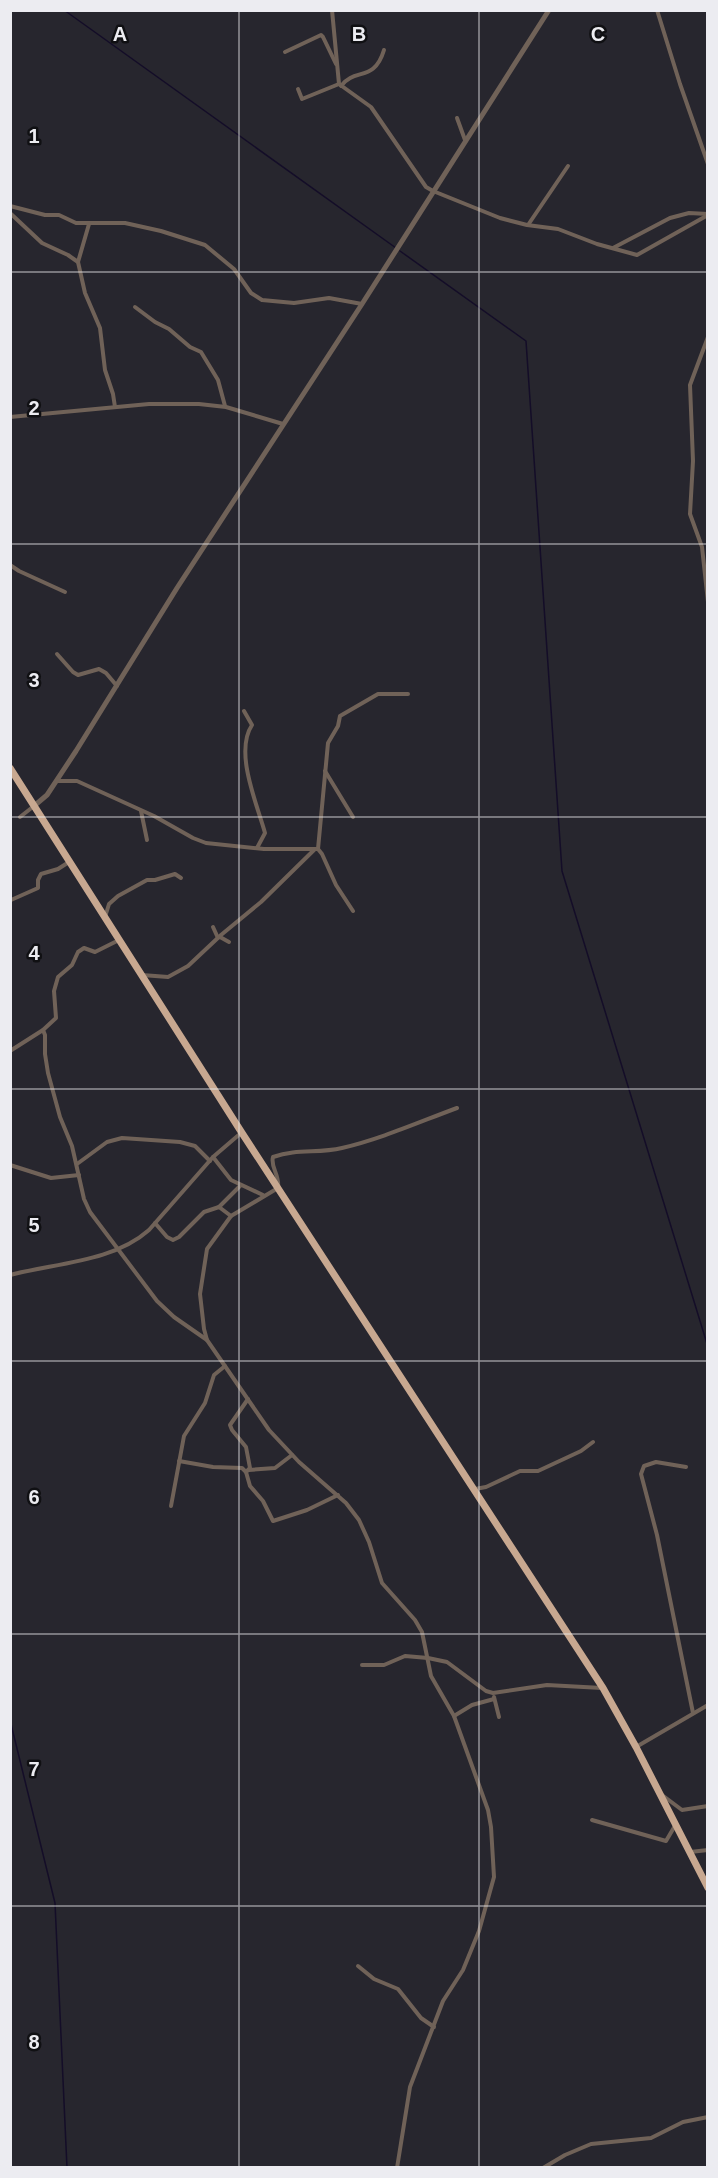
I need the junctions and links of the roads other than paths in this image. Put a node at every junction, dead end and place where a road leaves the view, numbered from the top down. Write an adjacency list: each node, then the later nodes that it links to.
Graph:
1 (332, 10): 6 (street)
2 (549, 10): 10 (street)
3 (657, 10): 11 (street)
4 (384, 50): 7 (street)
5 (285, 52): 6 (street)
6 (336, 64): 7 (street)
7 (340, 85): 8 (street); 13 (street)
8 (298, 89)
9 (457, 118): 10 (street)
10 (466, 141): 13 (street)
11 (708, 164)
12 (568, 166): 18 (street)
13 (433, 191): 18 (street); 21 (street)
14 (10, 206): 17 (street)
15 (10, 213): 20 (street)
16 (708, 214): 19 (street); 19 (street)
17 (89, 223): 20 (street); 21 (street)
18 (528, 225): 19 (street)
19 (612, 248)
20 (78, 262): 25 (street)
21 (362, 304): 27 (street)
22 (135, 307): 24 (street)
23 (708, 337): 30 (street)
24 (226, 406): 25 (street); 27 (street)
25 (115, 407): 26 (street)
26 (10, 417)
27 (283, 424): 32 (street)
28 (10, 566): 29 (street)
29 (65, 592)
30 (708, 602)
31 (57, 654): 32 (street)
32 (117, 686): 37 (street)
33 (408, 694): 36 (street)
34 (244, 711): 43 (street)
35 (10, 768): 38 (highway)
36 (325, 770): 41 (street); 44 (street)
37 (56, 781): 38 (street); 39 (street)
38 (34, 806): 40 (street); 45 (highway)
39 (141, 810): 42 (street); 43 (street)
40 (20, 817)
41 (353, 817)
42 (147, 840)
43 (257, 848): 44 (street)
44 (316, 849): 48 (street); 51 (street)
45 (69, 862): 47 (street); 49 (highway)
46 (181, 878): 49 (street)
47 (11, 900)
48 (353, 911)
49 (105, 918): 52 (highway)
50 (213, 927): 51 (street)
51 (219, 937): 53 (street); 54 (street)
52 (119, 940): 54 (highway); 55 (street)
53 (229, 942)
54 (141, 975): 58 (highway)
55 (43, 1030): 56 (street); 61 (street)
56 (10, 1051)
57 (457, 1108): 65 (street)
58 (242, 1133): 59 (street); 65 (highway)
59 (213, 1157): 60 (street); 64 (street)
60 (210, 1161): 61 (street); 69 (street)
61 (77, 1164): 63 (street)
62 (10, 1165): 63 (street)
63 (80, 1174): 70 (street)
64 (240, 1186): 66 (street); 67 (street)
65 (278, 1188): 66 (street); 80 (highway)
66 (263, 1196): 68 (street)
67 (219, 1207): 68 (street); 69 (street)
68 (231, 1216): 72 (street)
69 (156, 1223): 70 (street)
70 (117, 1250): 71 (street); 72 (street)
71 (10, 1275)
72 (207, 1340): 73 (street)
73 (225, 1366): 74 (street); 77 (street)
74 (248, 1399): 76 (street); 79 (street)
75 (593, 1442): 80 (street)
76 (292, 1455): 79 (street); 81 (street)
77 (179, 1461): 79 (street); 82 (street)
78 (686, 1467): 89 (street)
79 (247, 1471): 81 (street)
80 (474, 1489): 85 (highway)
81 (338, 1495): 83 (street)
82 (171, 1506)
83 (428, 1658): 84 (street); 86 (street); 90 (street)
84 (362, 1665)
85 (603, 1688): 86 (street); 92 (highway)
86 (493, 1693): 87 (street)
87 (494, 1699): 90 (street); 91 (street)
88 (708, 1705): 89 (street)
89 (693, 1713): 92 (street)
90 (454, 1716): 101 (street)
91 (499, 1717)
92 (636, 1747): 93 (highway)
93 (661, 1795): 94 (street); 96 (highway)
94 (708, 1806)
95 (592, 1820): 96 (street)
96 (676, 1823): 98 (highway)
97 (708, 1850): 98 (street)
98 (690, 1852): 99 (highway)
99 (708, 1888)
100 (358, 1966): 101 (street)
101 (434, 2027): 103 (street)
102 (708, 2117): 104 (street)
103 (397, 2168)
104 (543, 2168)

